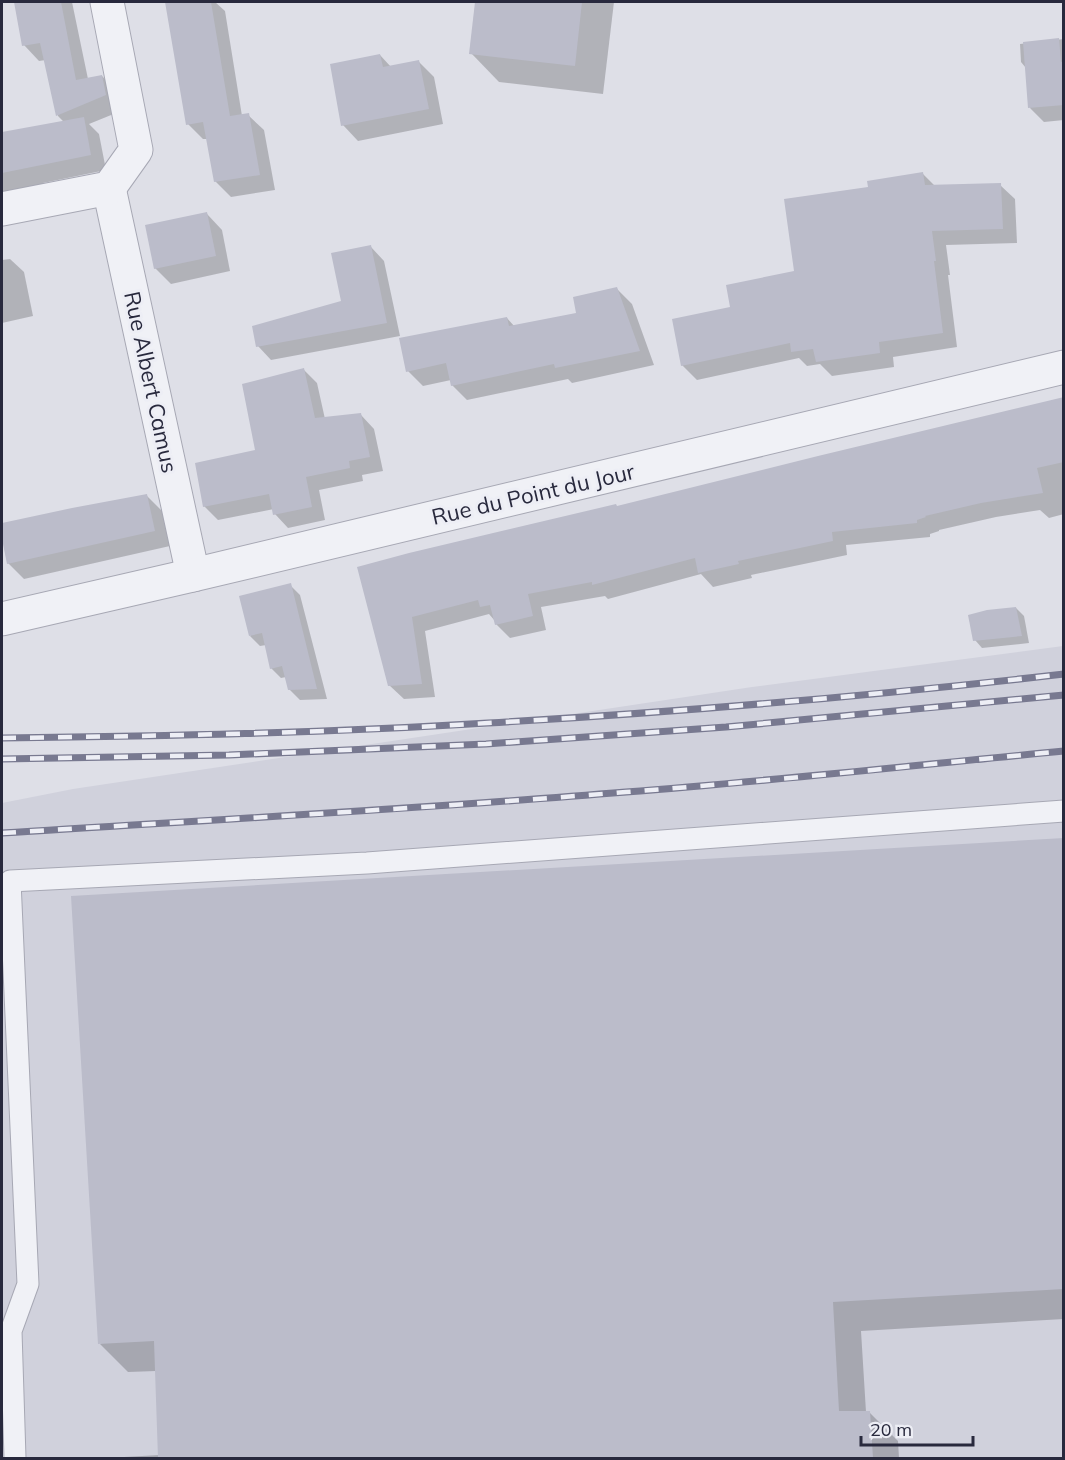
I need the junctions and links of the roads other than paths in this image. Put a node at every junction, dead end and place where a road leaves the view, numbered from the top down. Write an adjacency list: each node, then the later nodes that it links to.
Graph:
1 (106, 2): 2 (street)
2 (109, 188): 3 (street); 5 (street, Rue Albert Camus)
3 (2, 209)
4 (1064, 367): 5 (street, Rue du Point du Jour)
5 (193, 575): 6 (street, Rue du Point du Jour)
6 (2, 619)
7 (1064, 811): 8 (lane)
8 (6, 1331): 9 (lane)
9 (15, 1458)

